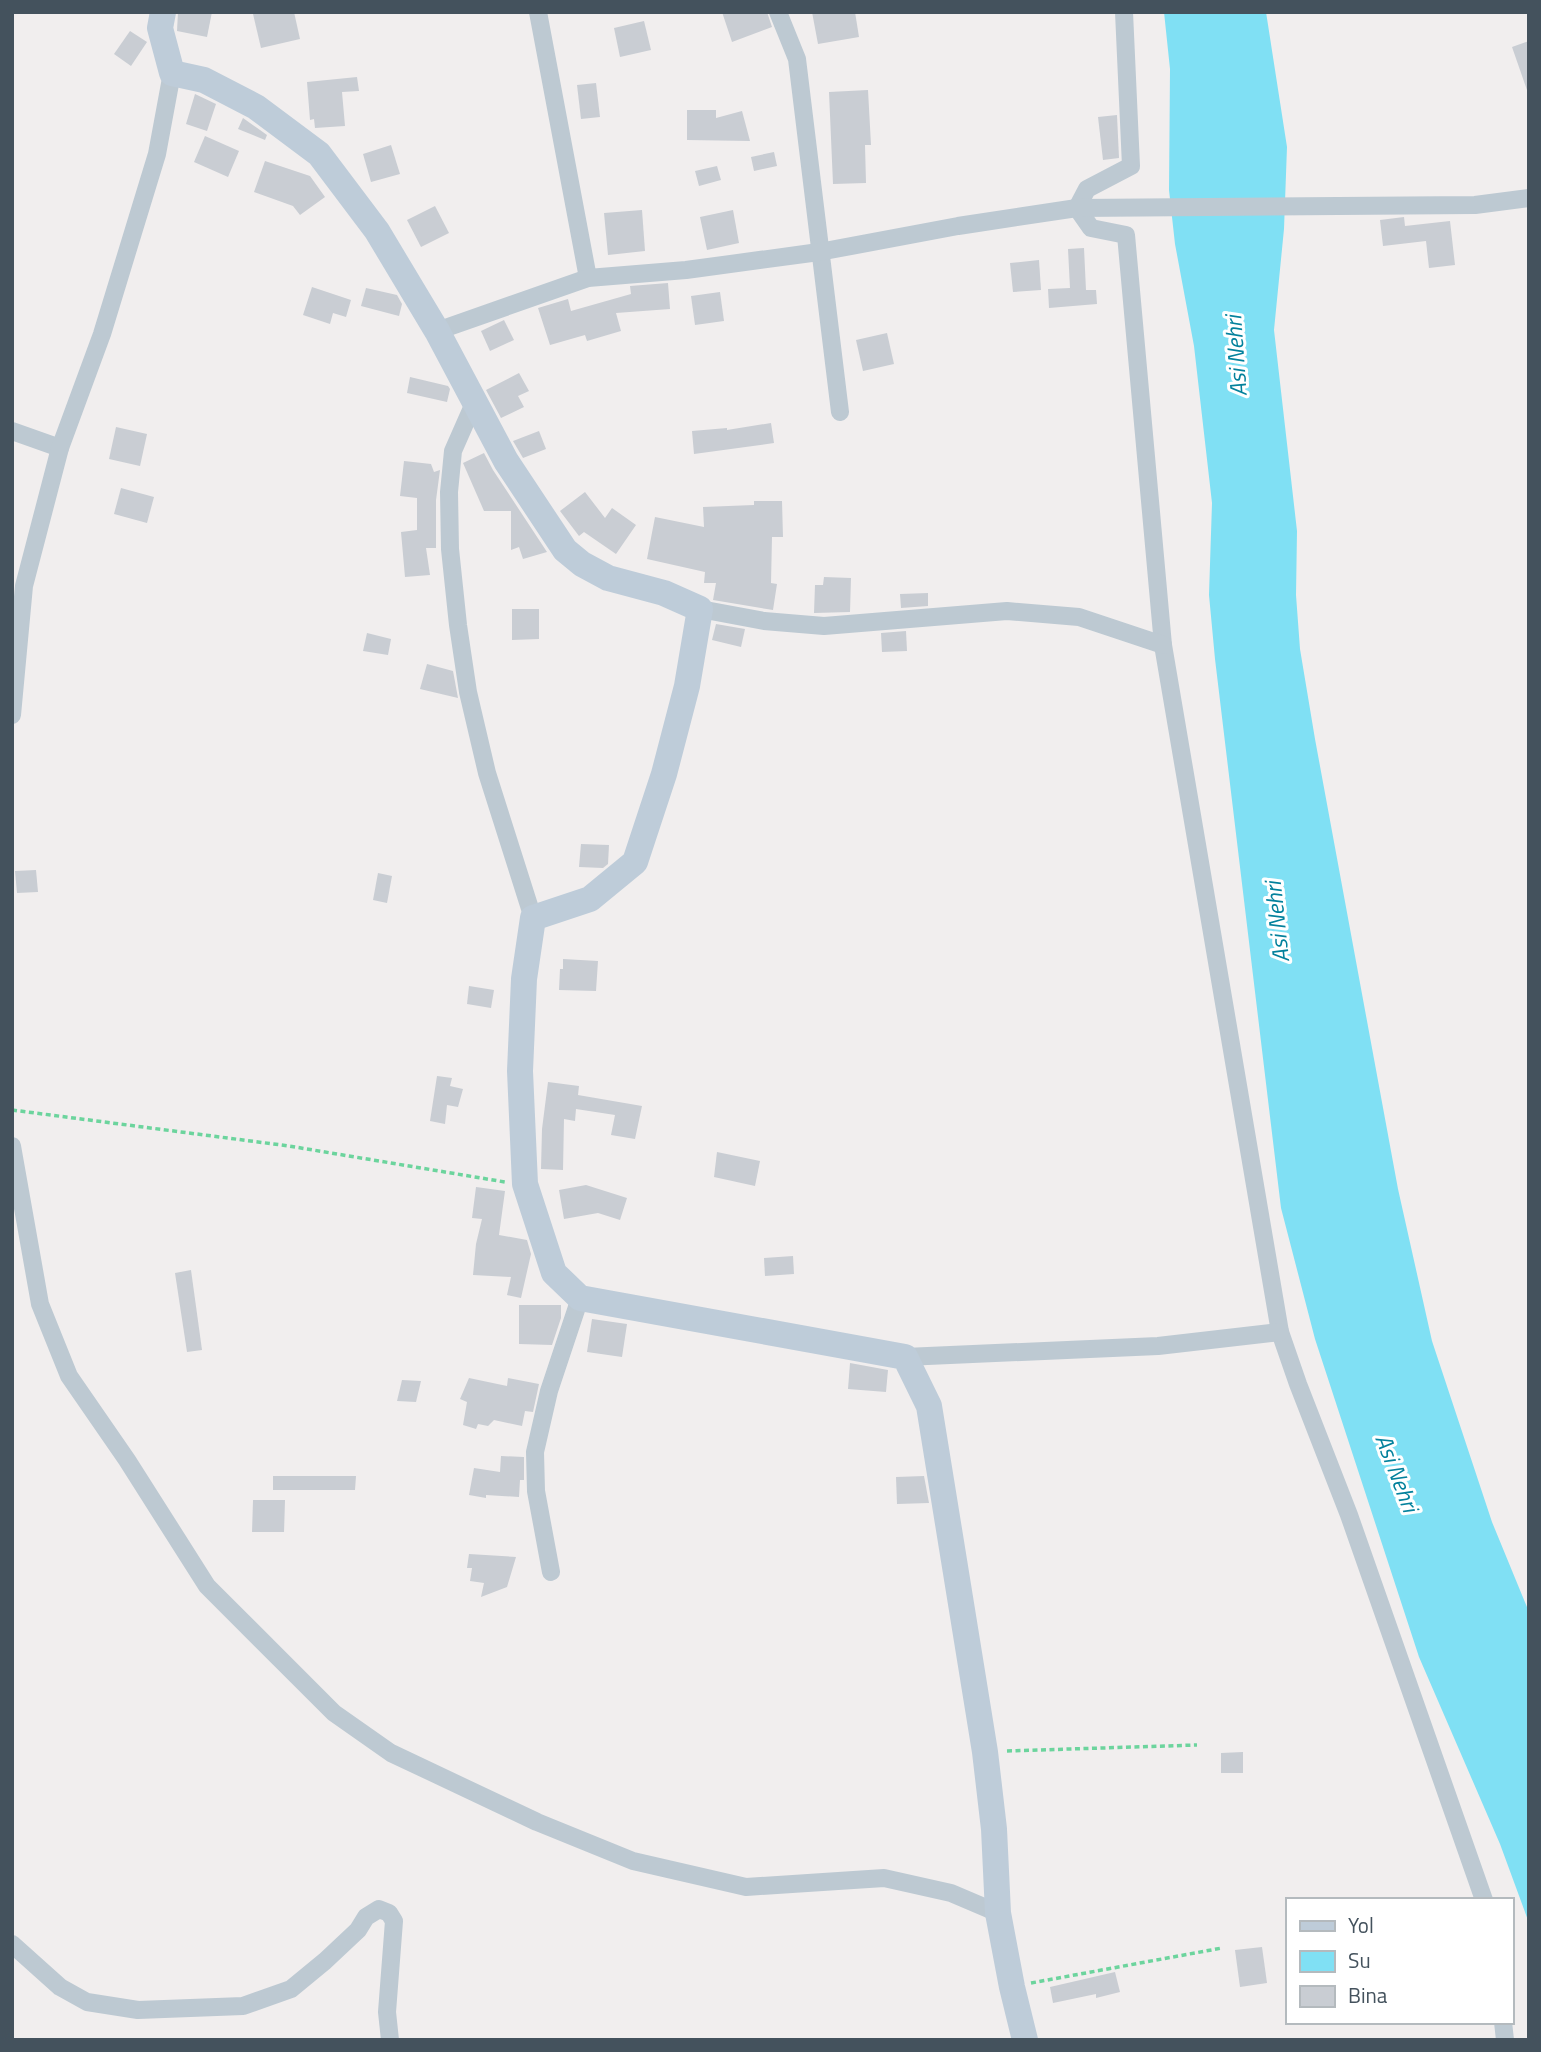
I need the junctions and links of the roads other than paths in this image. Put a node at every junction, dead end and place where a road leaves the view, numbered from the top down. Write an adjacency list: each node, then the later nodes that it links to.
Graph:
1 (163, 12): 5 (street)
2 (538, 12): 9 (street)
3 (778, 12): 8 (street)
4 (1124, 12): 7 (street)
5 (172, 73): 10 (street); 14 (street)
6 (1529, 198): 7 (street)
7 (1076, 208): 8 (street); 16 (street)
8 (819, 252): 9 (street); 12 (street)
9 (588, 278): 10 (street)
10 (438, 331): 11 (street)
11 (475, 401): 15 (street); 18 (street)
12 (840, 412)
13 (12, 431): 14 (street)
14 (60, 448): 17 (street)
15 (700, 610): 16 (street); 18 (street)
16 (1163, 645): 21 (street)
17 (12, 715)
18 (533, 918): 20 (street)
19 (12, 1146): 25 (street)
20 (580, 1298): 22 (street); 23 (street)
21 (1280, 1332): 22 (street); 24 (street)
22 (905, 1357): 25 (street)
23 (551, 1572)
24 (1482, 1898)
25 (998, 1913): 28 (street)
26 (12, 1944): 27 (street)
27 (390, 2040)
28 (1025, 2040)

